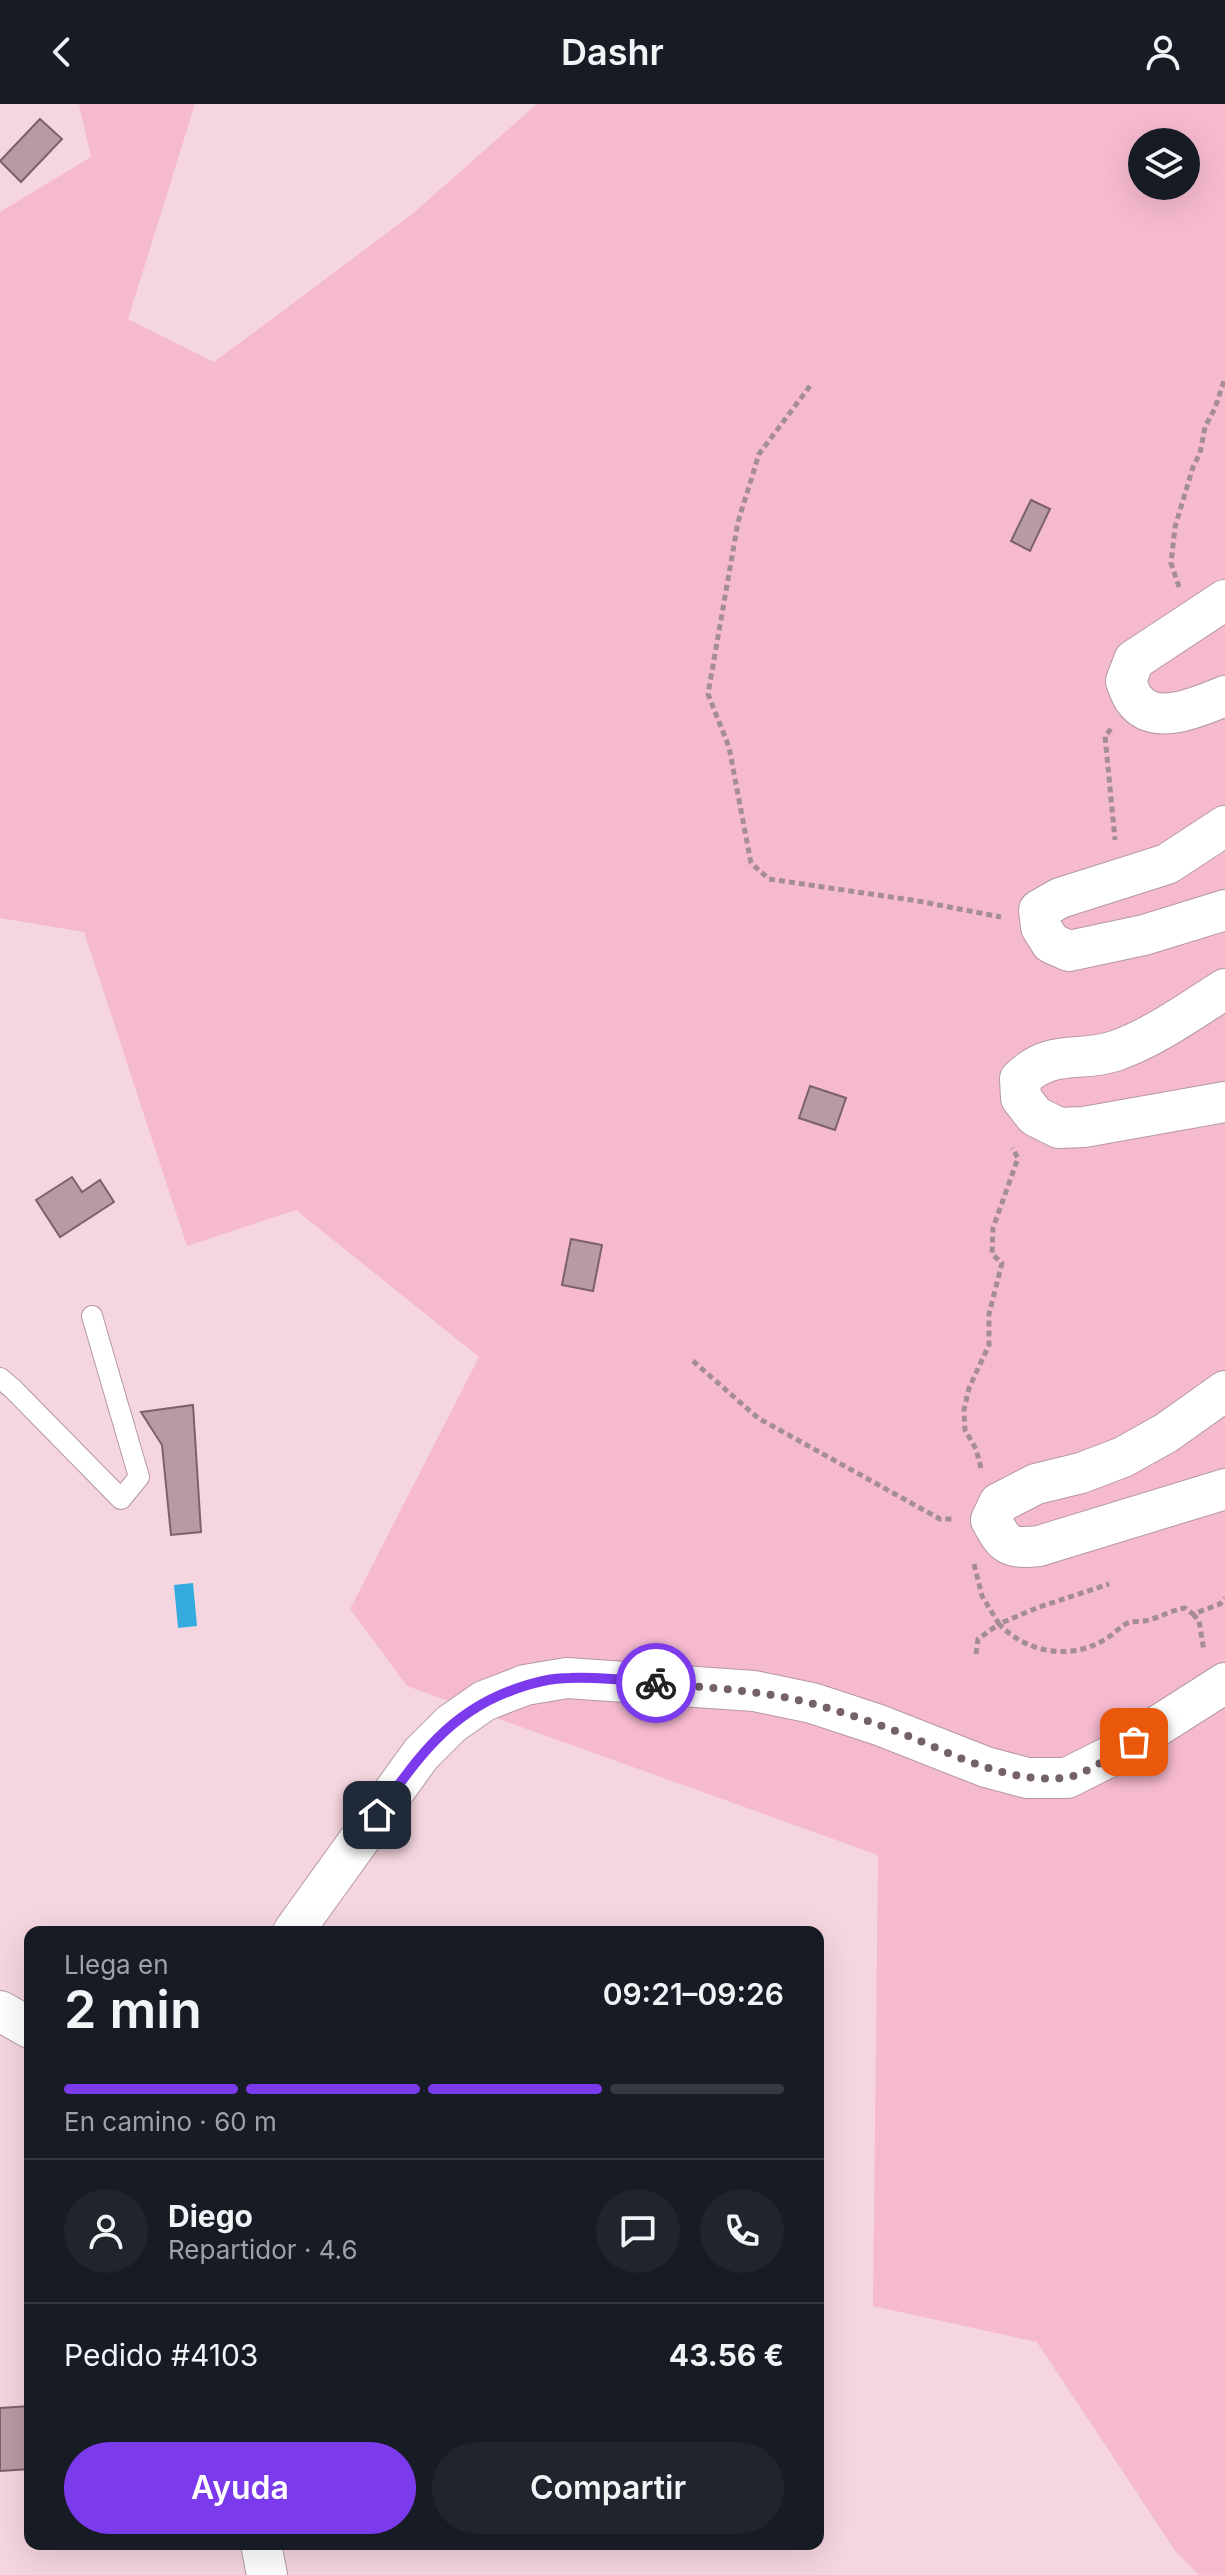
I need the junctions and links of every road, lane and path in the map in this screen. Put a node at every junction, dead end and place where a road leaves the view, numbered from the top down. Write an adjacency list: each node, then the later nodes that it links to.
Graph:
1 (1225, 378): 3 (path)
2 (810, 386): 10 (path)
3 (1178, 586)
4 (1225, 600): 6 (street)
5 (1225, 696): 6 (street)
6 (1135, 701): 8 (path)
7 (1225, 826): 8 (street)
8 (1119, 879): 10 (street)
9 (1225, 910): 10 (street)
10 (1041, 927)
11 (1225, 989): 13 (street)
12 (1225, 1102): 13 (street)
13 (1035, 1116): 19 (path)
14 (92, 1316): 16 (lane)
15 (693, 1361): 19 (path)
16 (0, 1378)
17 (1225, 1391): 19 (street)
18 (1225, 1489): 19 (street)
19 (1003, 1507)
20 (1109, 1584): 22 (path)
21 (1225, 1598): 22 (path)
22 (999, 1624): 23 (path)
23 (976, 1654)
24 (1225, 1683): 25 (street)
25 (297, 1926)
26 (0, 2011): 27 (street)
27 (24, 2025)
28 (262, 2550): 29 (street)
29 (267, 2575)

